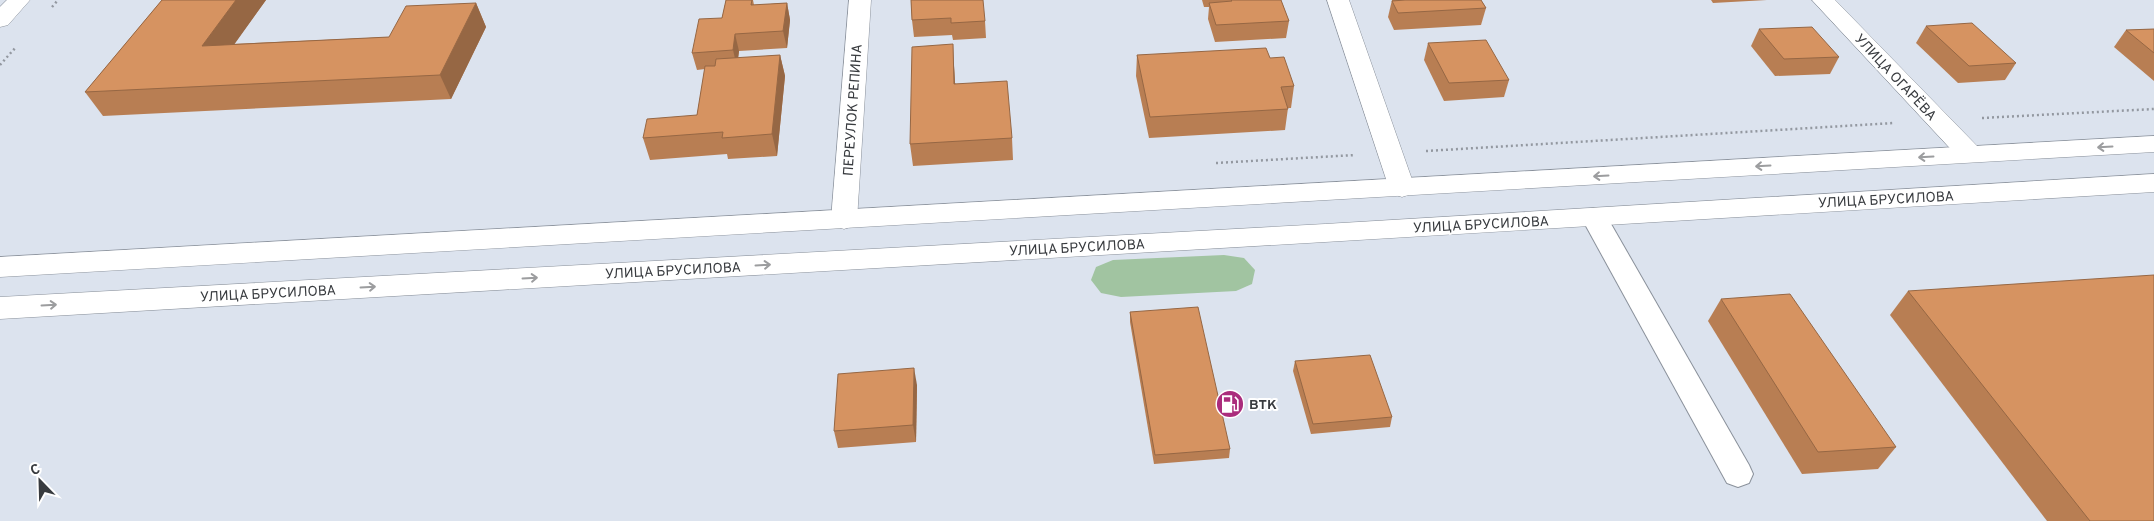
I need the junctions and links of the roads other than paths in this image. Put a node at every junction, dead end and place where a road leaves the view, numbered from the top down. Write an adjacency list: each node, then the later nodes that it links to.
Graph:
1 (19, 0): 5 (main road)
2 (860, 0): 11 (main road, ПЕРЕУЛОК РЕПИНА)
3 (1338, 0): 9 (main road)
4 (1823, 0): 7 (main road, УЛИЦА ОГАРЁВА)
5 (0, 20)
6 (2154, 144): 7 (main road, one-way to 7)
7 (1970, 154): 9 (main road, one-way to 9)
8 (2154, 183): 10 (main road, УЛИЦА БРУСИЛОВА)
9 (1402, 188): 11 (main road)
10 (1594, 217): 13 (main road, УЛИЦА БРУСИЛОВА, one-way to 10); 14 (lane)
11 (844, 220): 12 (main road)
12 (0, 267)
13 (0, 308)
14 (1738, 474)

